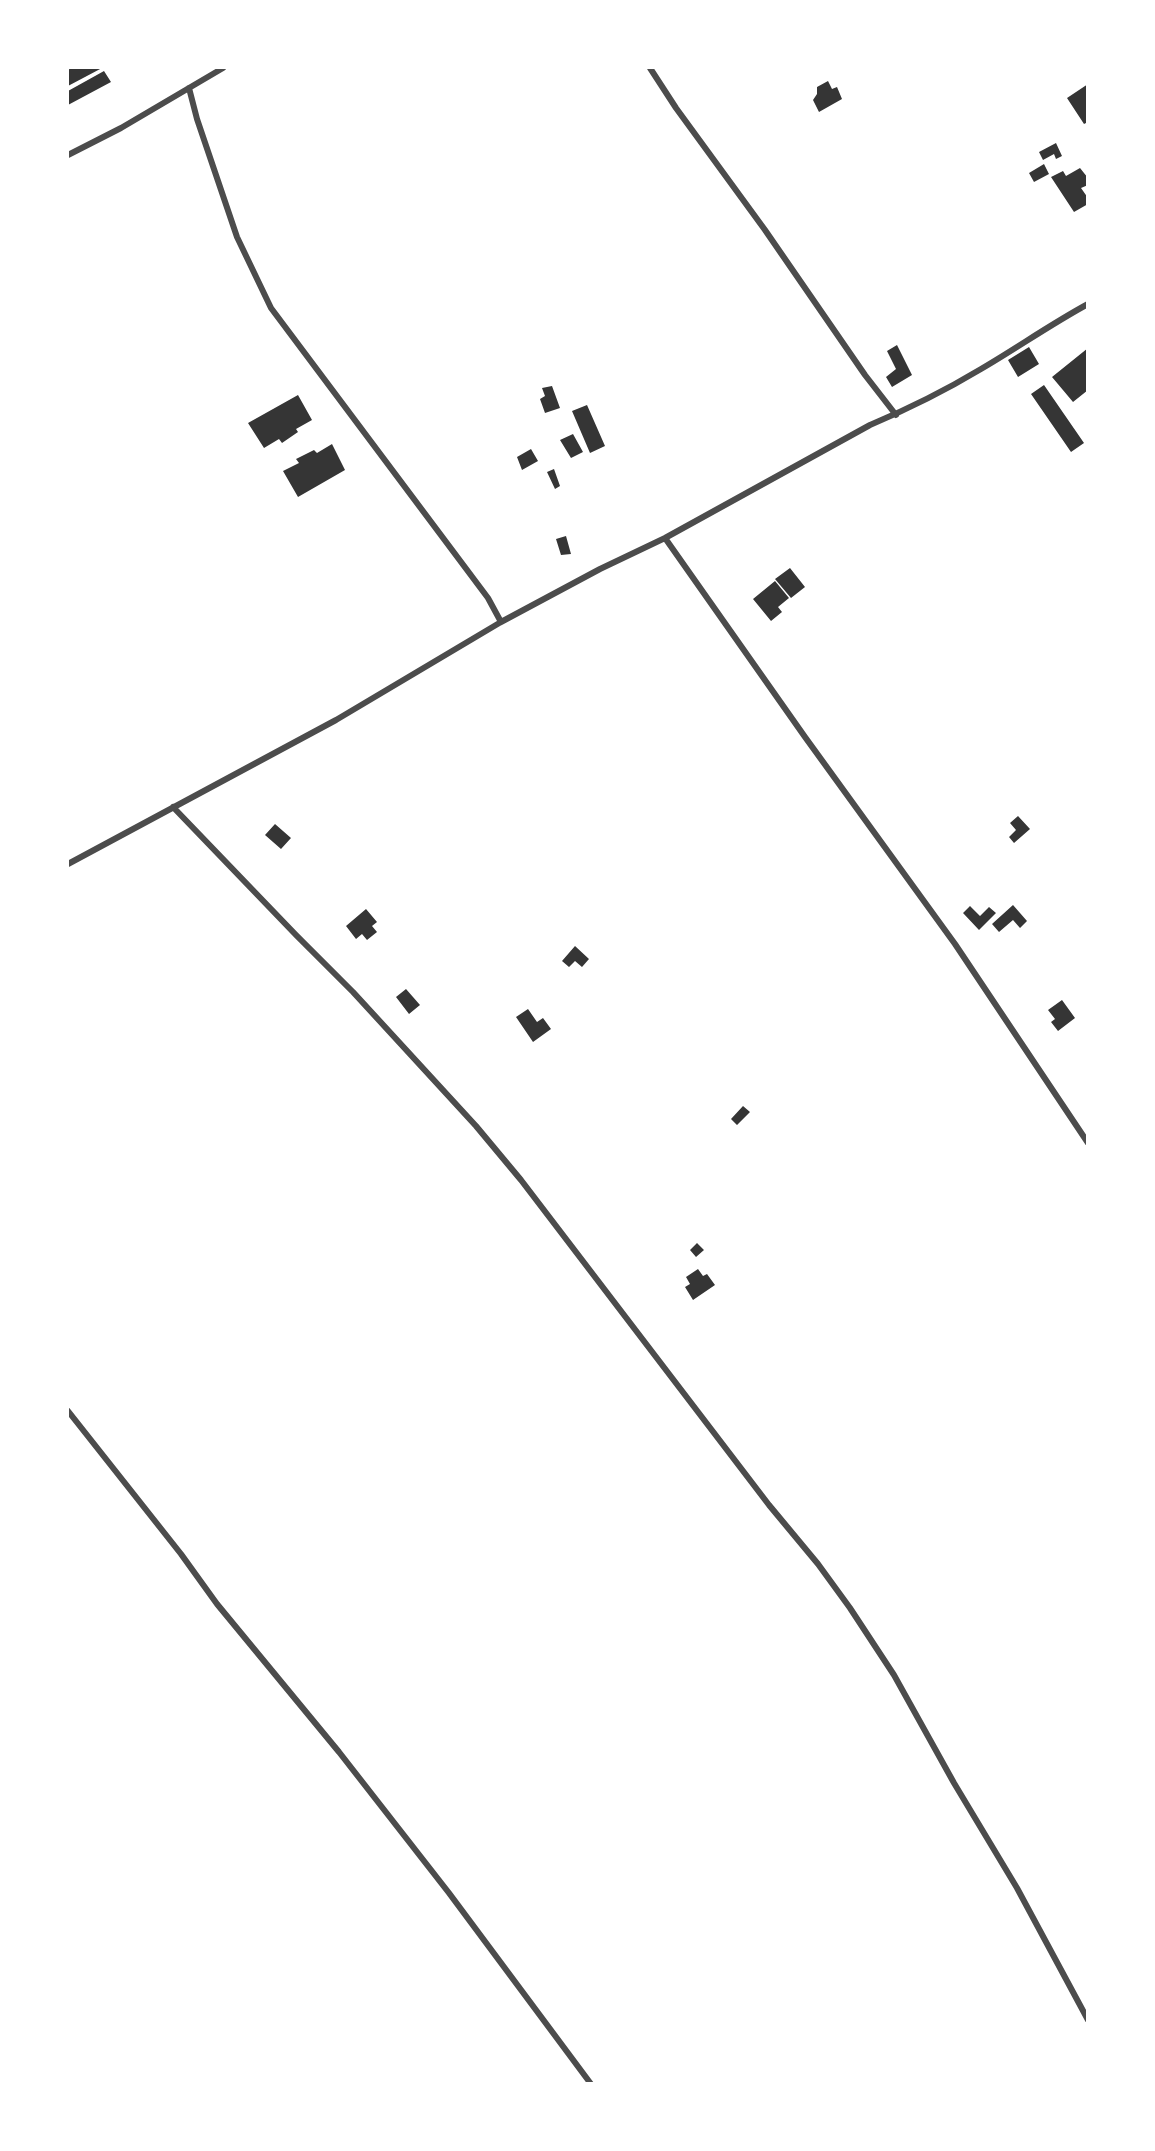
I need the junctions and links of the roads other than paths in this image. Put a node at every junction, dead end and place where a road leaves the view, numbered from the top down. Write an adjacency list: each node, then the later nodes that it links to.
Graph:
1 (223, 68): 3 (street)
2 (650, 68): 6 (street)
3 (189, 88): 4 (street); 8 (street)
4 (68, 155)
5 (1088, 304): 6 (street)
6 (896, 415): 7 (street)
7 (665, 538): 8 (street); 11 (street)
8 (501, 622): 9 (street)
9 (173, 807): 10 (street); 13 (street)
10 (68, 864)
11 (1088, 1143)
12 (68, 1412): 14 (street)
13 (1088, 2020)
14 (591, 2084)

